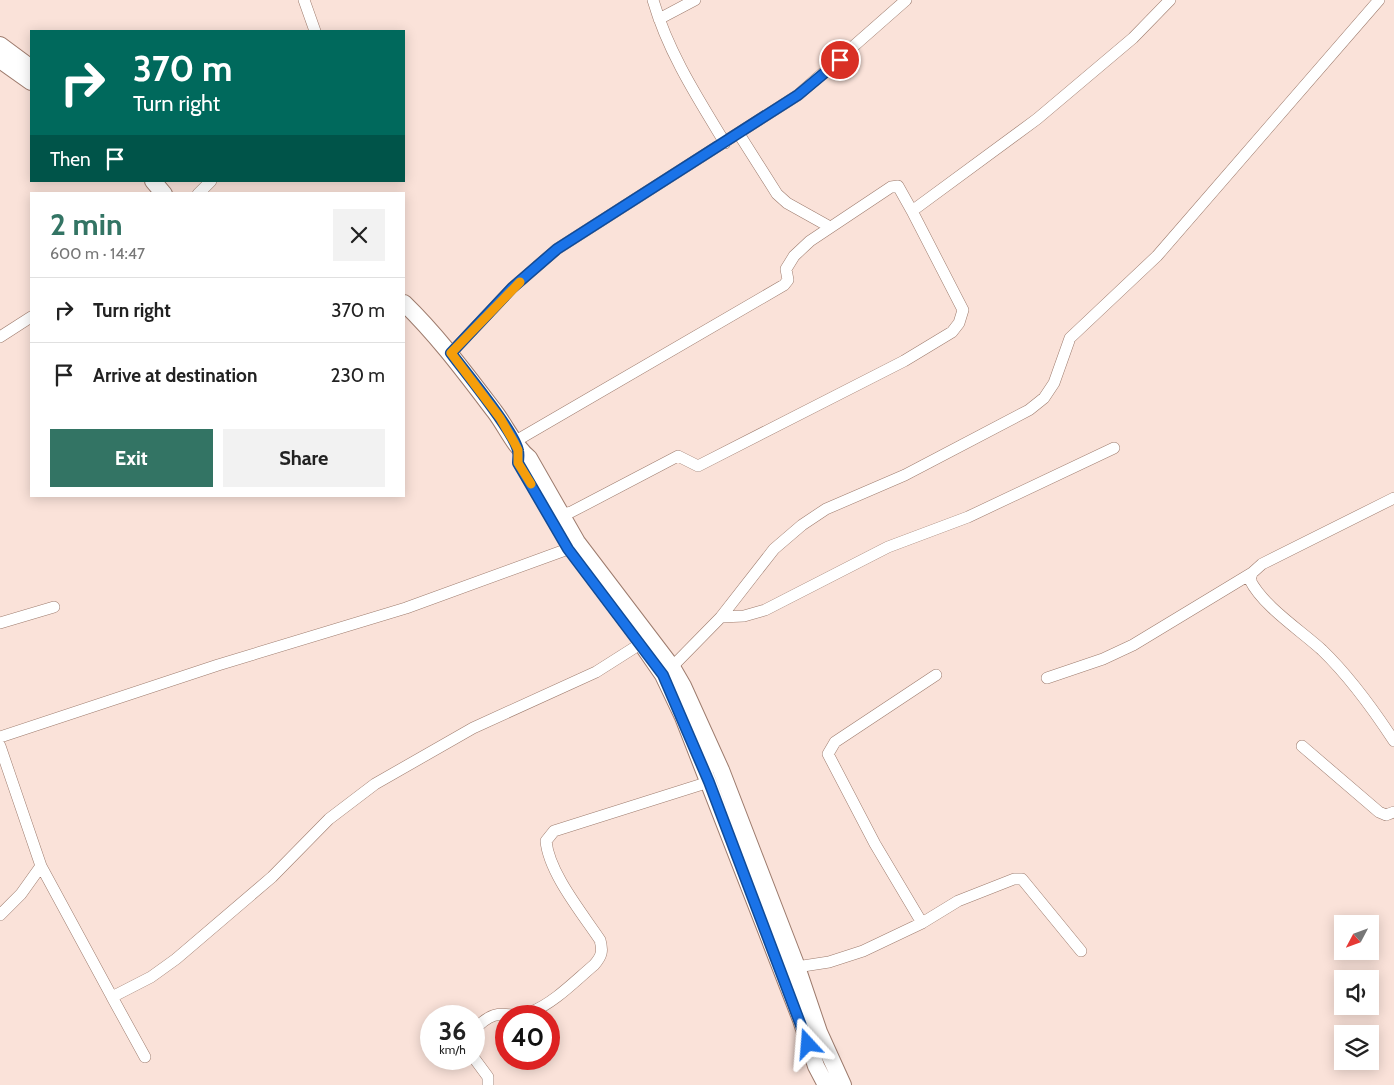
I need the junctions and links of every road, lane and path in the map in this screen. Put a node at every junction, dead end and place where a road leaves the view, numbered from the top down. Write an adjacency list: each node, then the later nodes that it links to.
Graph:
1 (304, 0): 8 (street)
2 (653, 0): 7 (street)
3 (695, 0): 7 (street)
4 (906, 0): 13 (street)
5 (1170, 0): 19 (street)
6 (1379, 0): 32 (street)
7 (659, 19): 14 (street)
8 (315, 30)
9 (0, 45): 11 (street)
10 (0, 60): 12 (street)
11 (30, 67)
12 (30, 81)
13 (739, 134): 14 (street); 20 (street)
14 (725, 143): 24 (street)
15 (154, 182): 17 (street)
16 (210, 182): 18 (street)
17 (162, 192)
18 (200, 192)
19 (912, 211): 20 (street); 28 (street)
20 (830, 227): 25 (street)
21 (405, 304): 24 (street)
22 (30, 317): 23 (street)
23 (0, 337)
24 (451, 353): 25 (street)
25 (516, 446): 28 (street)
26 (1114, 448): 32 (street)
27 (1394, 498): 30 (street)
28 (556, 516): 29 (street); 34 (street)
29 (568, 549): 34 (street); 38 (street)
30 (1252, 573): 37 (street); 39 (street)
31 (54, 607): 33 (street)
32 (721, 617): 35 (street)
33 (0, 623)
34 (646, 641): 35 (street); 50 (street)
35 (667, 671): 42 (street); 48 (street)
36 (936, 675): 46 (street)
37 (1046, 678)
38 (0, 737)
39 (1394, 741)
40 (0, 746): 44 (street)
41 (1302, 746): 43 (street)
42 (709, 782): 49 (street); 51 (street)
43 (1394, 812)
44 (41, 866): 45 (street); 50 (street)
45 (0, 915)
46 (922, 923): 47 (street); 48 (street)
47 (1081, 951)
48 (797, 967): 49 (street); 56 (street)
49 (780, 969): 55 (street)
50 (112, 997): 52 (street)
51 (485, 1022)
52 (145, 1057)
53 (483, 1070): 54 (street)
54 (488, 1085)
55 (826, 1085)
56 (843, 1085)

